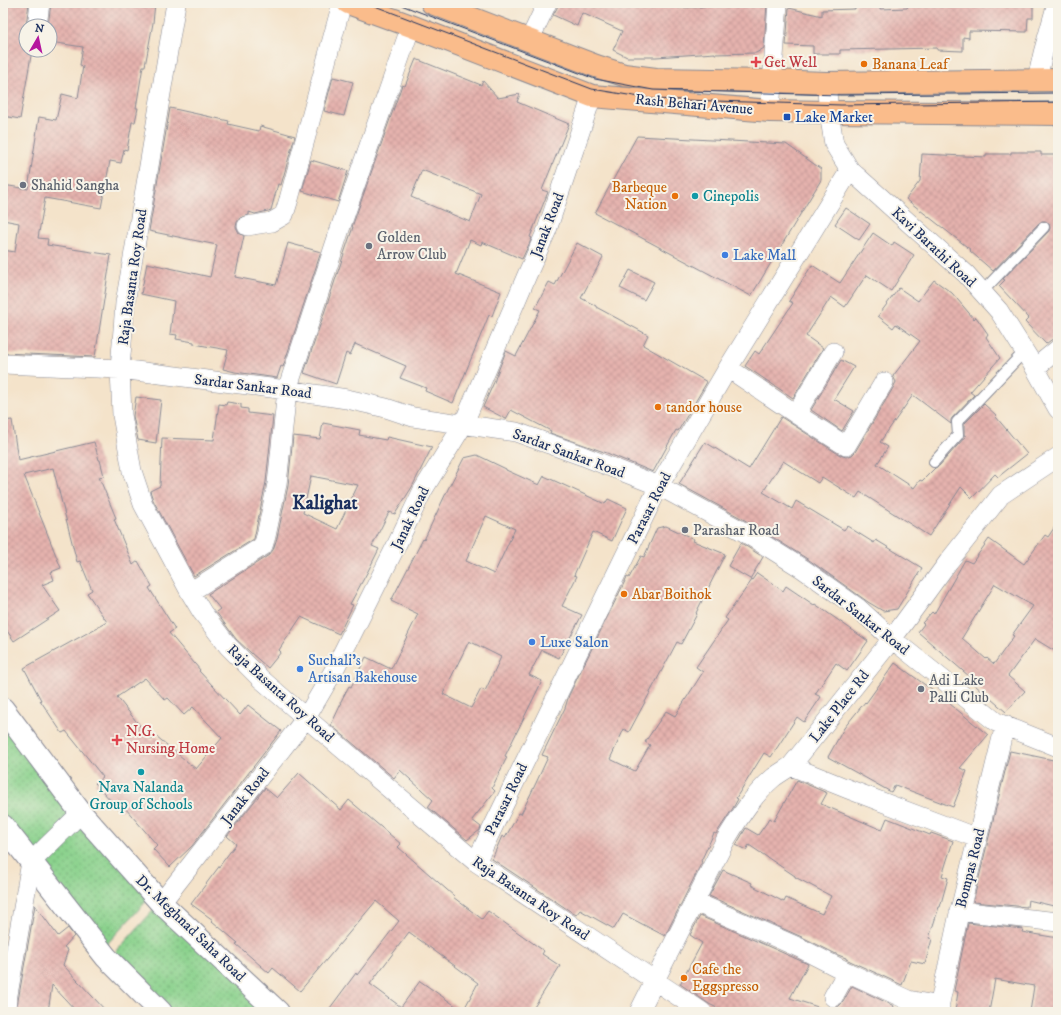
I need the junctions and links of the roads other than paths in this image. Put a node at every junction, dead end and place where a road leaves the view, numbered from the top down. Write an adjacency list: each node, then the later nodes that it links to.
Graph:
1 (40, 3): 9 (street)
2 (176, 3): 29 (street, Raja Basanta Roy Road)
3 (342, 3): 20 (street)
4 (348, 3): 10 (main road, Rash Behari Avenue)
5 (432, 3): 11 (main road, Rash Behari Avenue)
6 (547, 3): 11 (street)
7 (778, 3): 13 (street)
8 (1057, 3): 12 (street)
9 (37, 18)
10 (411, 26): 15 (main road, Rash Behari Avenue); 31 (street)
11 (529, 41): 13 (main road, Rash Behari Avenue)
12 (1047, 80): 14 (main road, Rash Behari Avenue)
13 (772, 81): 14 (main road, Rash Behari Avenue); 16 (street)
14 (826, 83): 17 (street, Kavi Barathi Road)
15 (592, 96): 16 (main road, Rash Behari Avenue); 34 (street, Janak Road)
16 (770, 111): 17 (main road, Rash Behari Avenue)
17 (829, 112): 18 (main road, Rash Behari Avenue); 19 (street, Kavi Barathi Road)
18 (1058, 114)
19 (850, 170): 22 (street, Kavi Barathi Road); 27 (street, Parasar Road)
20 (247, 226)
21 (1044, 227): 22 (lane)
22 (982, 292): 25 (street, Kavi Barathi Road)
23 (1058, 349): 28 (street)
24 (833, 352): 33 (street)
25 (1024, 352): 28 (street, Kavi Barathi Road); 36 (lane)
26 (3, 364): 29 (street, Sardar Sankar Road)
27 (728, 368): 33 (street); 37 (street, Parasar Road)
28 (1035, 368): 32 (street, Kavi Barathi Road)
29 (120, 369): 31 (street, Sardar Sankar Road); 38 (street, Raja Basanta Roy Road)
30 (884, 382): 33 (street)
31 (287, 390): 34 (street, Sardar Sankar Road); 38 (street)
32 (1058, 410)
33 (796, 414)
34 (463, 425): 37 (street, Sardar Sankar Road); 41 (street, Janak Road)
35 (1058, 457): 39 (street, Lake Place Rd)
36 (934, 462)
37 (659, 486): 39 (street, Sardar Sankar Road); 49 (street, Parasar Road)
38 (190, 592): 41 (street, Raja Basanta Roy Road)
39 (892, 639): 42 (street, Sardar Sankar Road); 44 (street, Lake Place Rd)
40 (3, 709): 45 (street, Dr. Meghnad Saha Road)
41 (306, 718): 49 (street, Raja Basanta Roy Road); 51 (street, Janak Road)
42 (1004, 725): 43 (street, Sardar Sankar Road); 47 (street, Bompas Road)
43 (1058, 747)
44 (791, 766): 47 (street); 50 (street, Lake Place Rd)
45 (81, 813): 48 (street); 51 (street, Dr. Meghnad Saha Road)
46 (3, 826): 48 (street)
47 (977, 838): 52 (street, Bompas Road)
48 (31, 862): 58 (street); 59 (street)
49 (476, 862): 55 (street, Raja Basanta Roy Road)
50 (695, 902): 54 (street); 55 (street, Lake Place Rd)
51 (161, 903): 60 (street, Dr. Meghnad Saha Road)
52 (959, 911): 53 (street); 57 (street, Bompas Road)
53 (1058, 922)
54 (847, 972): 56 (street); 57 (street)
55 (655, 981): 61 (street, Lake Place Rd); 62 (street, Raja Basanta Roy Road)
56 (833, 997)
57 (939, 1009)
58 (5, 1012)
59 (161, 1012)
60 (278, 1012)
61 (639, 1012)
62 (702, 1012)

